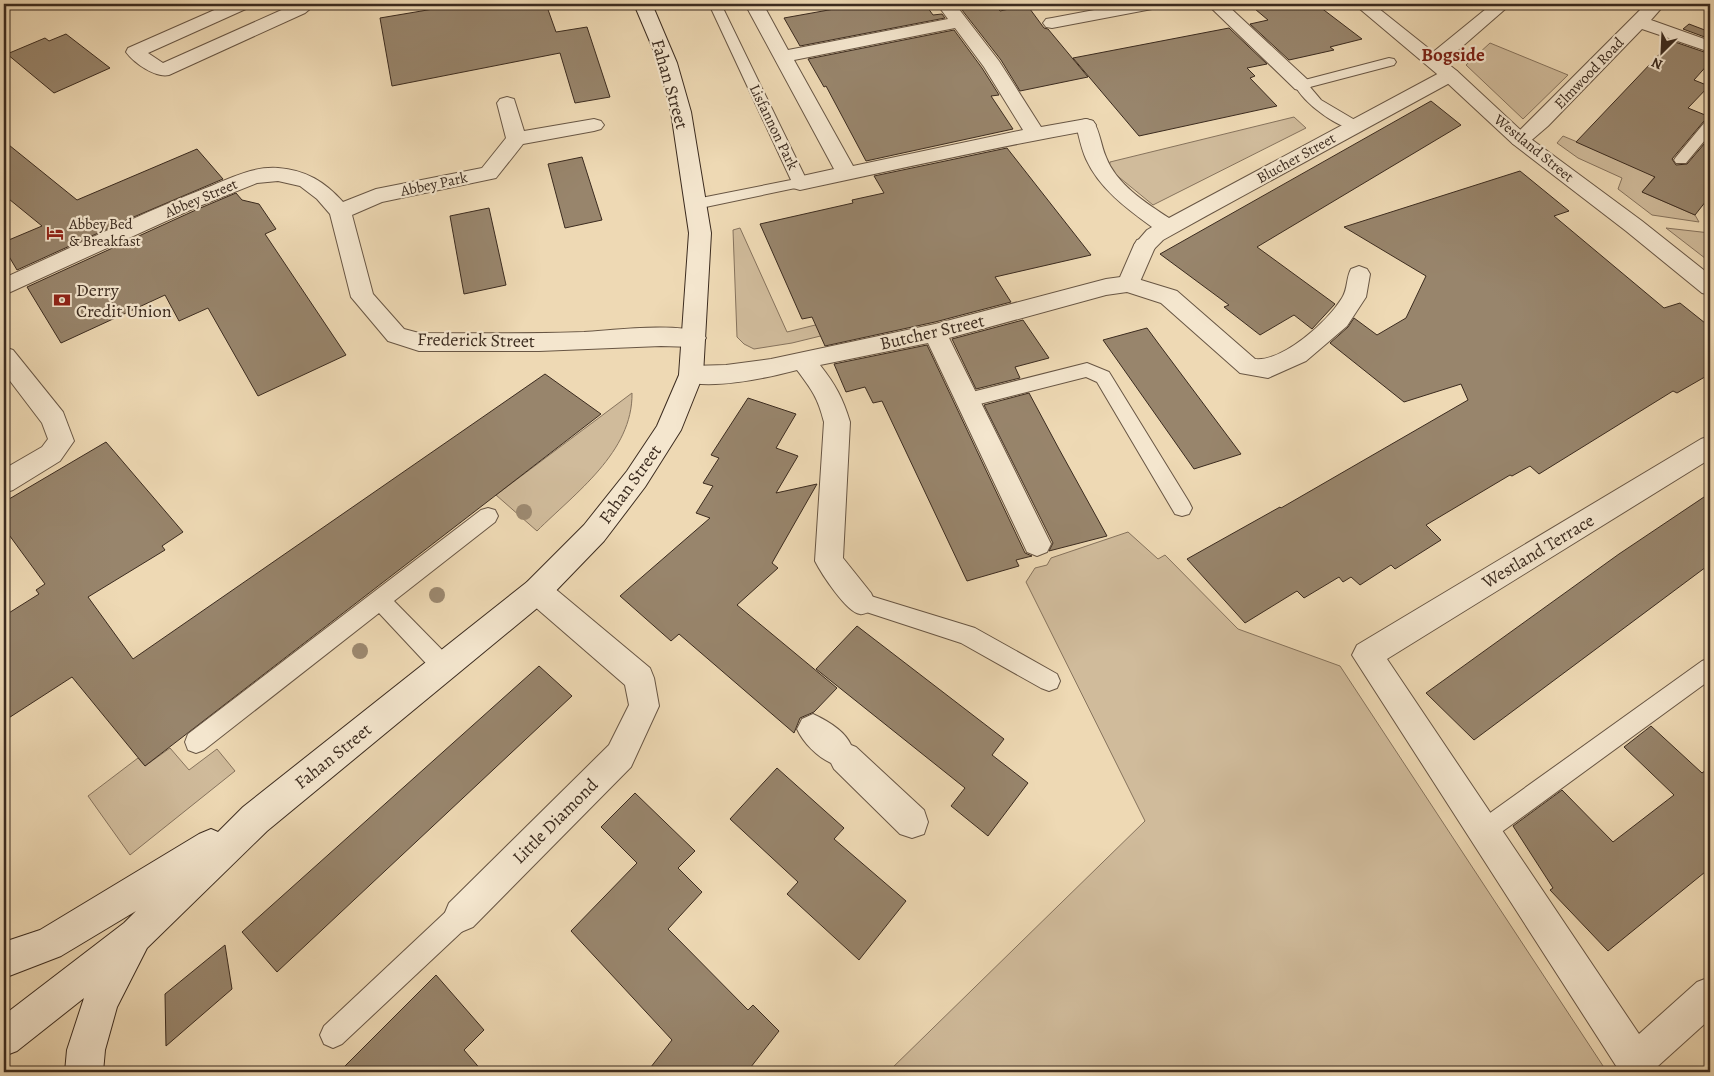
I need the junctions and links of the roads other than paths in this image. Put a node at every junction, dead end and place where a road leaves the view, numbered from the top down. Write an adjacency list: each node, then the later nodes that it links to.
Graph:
1 (242, 4): 2 (street)
2 (307, 4)
3 (644, 4): 31 (street, Fahan Street)
4 (715, 4): 30 (lane, Lisfannon Park)
5 (754, 4): 16 (street)
6 (946, 4): 13 (street)
7 (1152, 4): 14 (street)
8 (1216, 4): 20 (street)
9 (1363, 4): 17 (street, Westland Street)
10 (1502, 4): 17 (street)
11 (1656, 4): 12 (street, Elmwood Road)
12 (1638, 21): 15 (street); 27 (street, Elmwood Road)
13 (960, 22): 16 (street); 25 (street)
14 (1052, 23)
15 (1710, 47)
16 (782, 57): 29 (street)
17 (1434, 61): 19 (street, Westland Street)
18 (1389, 62): 20 (lane)
19 (1450, 75): 24 (street, Blucher Street); 27 (street, Westland Street)
20 (1302, 85): 24 (lane)
21 (507, 103): 26 (street)
22 (594, 125): 26 (street)
23 (1710, 125): 28 (lane)
24 (1355, 126): 33 (street, Blucher Street)
25 (1035, 134): 29 (street); 33 (street)
26 (516, 140): 32 (street, Abbey Park)
27 (1520, 140): 37 (street, Westland Street)
28 (1681, 160)
29 (847, 174): 30 (street)
30 (800, 183): 31 (lane, Lisfannon Park)
31 (696, 204): 39 (street, Fahan Street)
32 (340, 212): 36 (street, Abbey Street); 39 (street, Frederick Street)
33 (1168, 228): 35 (street, Blucher Street)
34 (1359, 274): 35 (street, Butcher Street)
35 (1128, 284): 38 (street, Butcher Street)
36 (4, 287)
37 (1710, 287)
38 (934, 333): 41 (street, Butcher Street); 43 (street)
39 (694, 338): 42 (street, Fahan Street)
40 (4, 356): 45 (street)
41 (802, 360): 42 (street, Butcher Street); 51 (street)
42 (691, 375): 49 (street, Fahan Street)
43 (968, 400): 46 (lane); 48 (street)
44 (1710, 446): 59 (street, Westland Terrace)
45 (4, 482)
46 (1182, 508)
47 (488, 516): 50 (lane)
48 (1037, 544)
49 (537, 591): 52 (street, Fahan Street); 60 (street, Little Diamond)
50 (380, 600): 52 (lane); 56 (lane)
51 (861, 602): 54 (lane)
52 (444, 667): 57 (street, Fahan Street)
53 (1710, 668): 59 (lane)
54 (1049, 681)
55 (813, 729): 58 (street)
56 (196, 742)
57 (255, 819): 61 (street, Fahan Street); 62 (street, Fahan Street)
58 (912, 822)
59 (1484, 831): 66 (street)
60 (461, 915): 64 (lane, Little Diamond)
61 (136, 935): 65 (street, Fahan Street); 67 (street)
62 (4, 960)
63 (1710, 995): 66 (street)
64 (333, 1036)
65 (4, 1038)
66 (1638, 1067)
67 (84, 1072)

